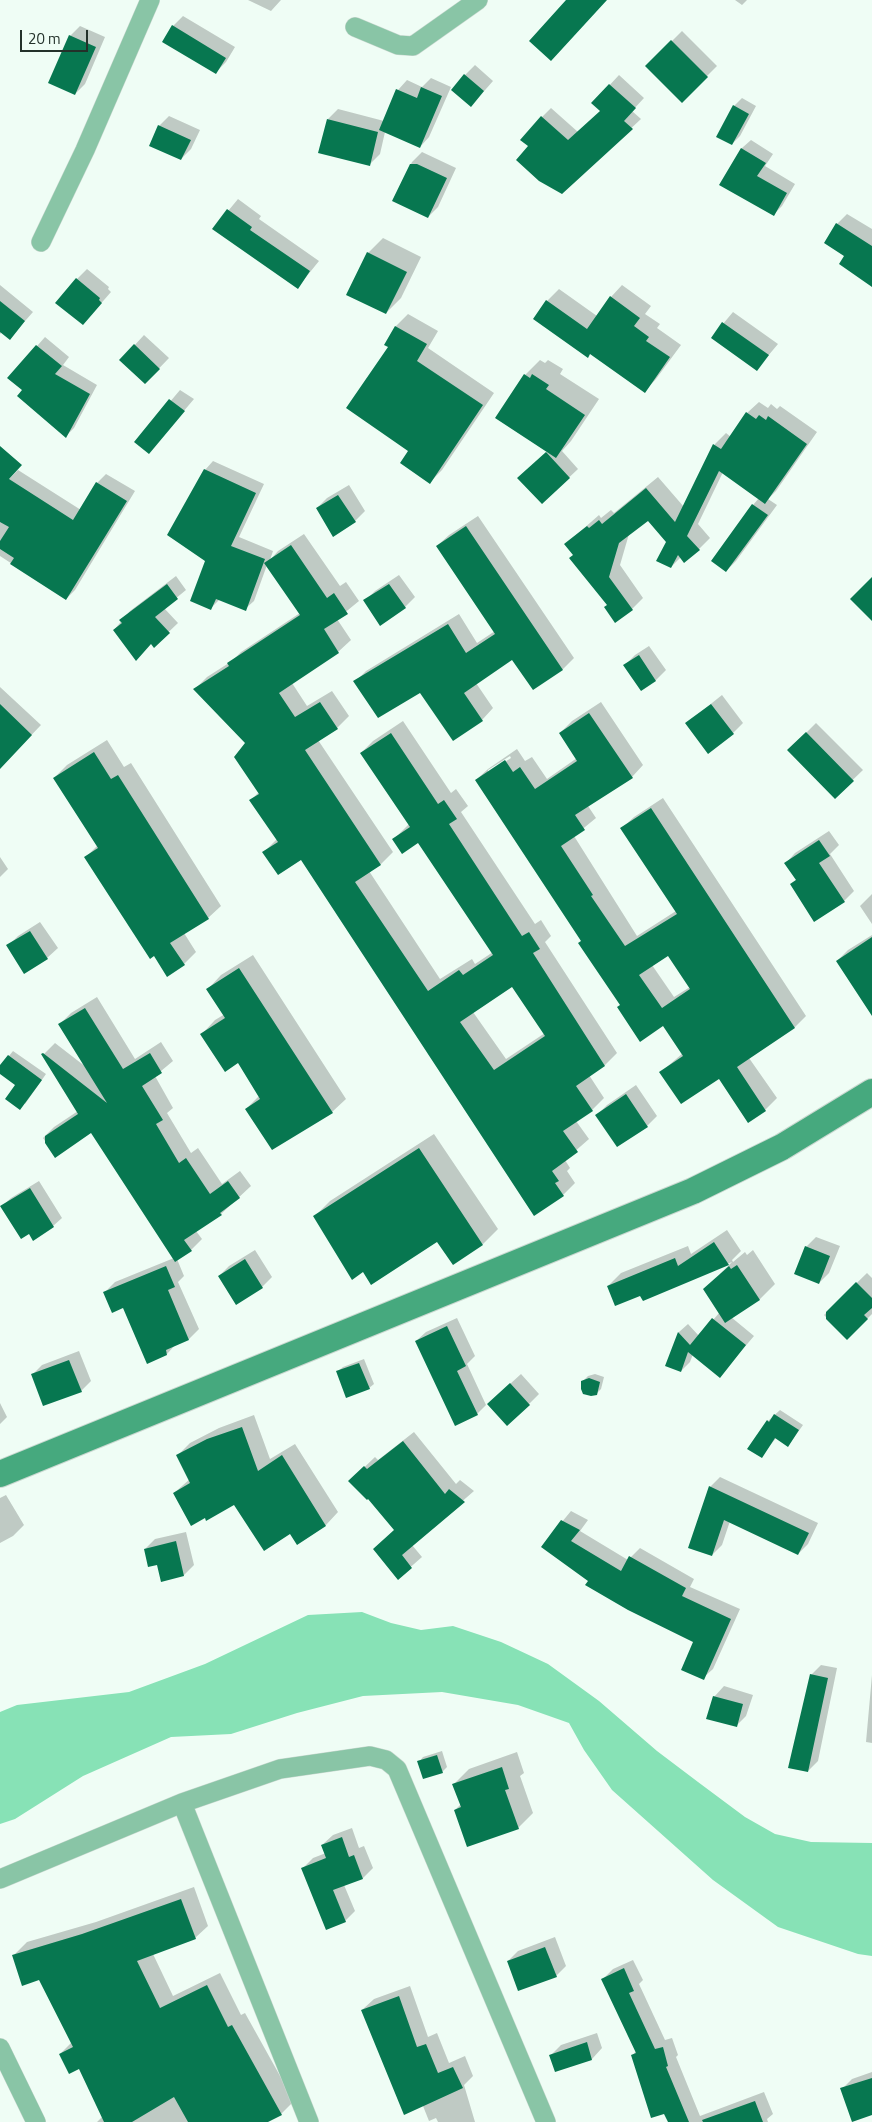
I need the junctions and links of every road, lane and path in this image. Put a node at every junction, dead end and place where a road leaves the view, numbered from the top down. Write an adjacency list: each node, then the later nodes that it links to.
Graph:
1 (150, 0): 4 (street)
2 (478, 0): 3 (street)
3 (356, 27)
4 (41, 242)
5 (872, 1092): 6 (main road)
6 (0, 1474)
7 (182, 1803): 8 (street); 11 (street); 12 (street)
8 (0, 1879)
9 (0, 2048): 10 (street)
10 (36, 2122)
11 (309, 2122)
12 (546, 2122)

